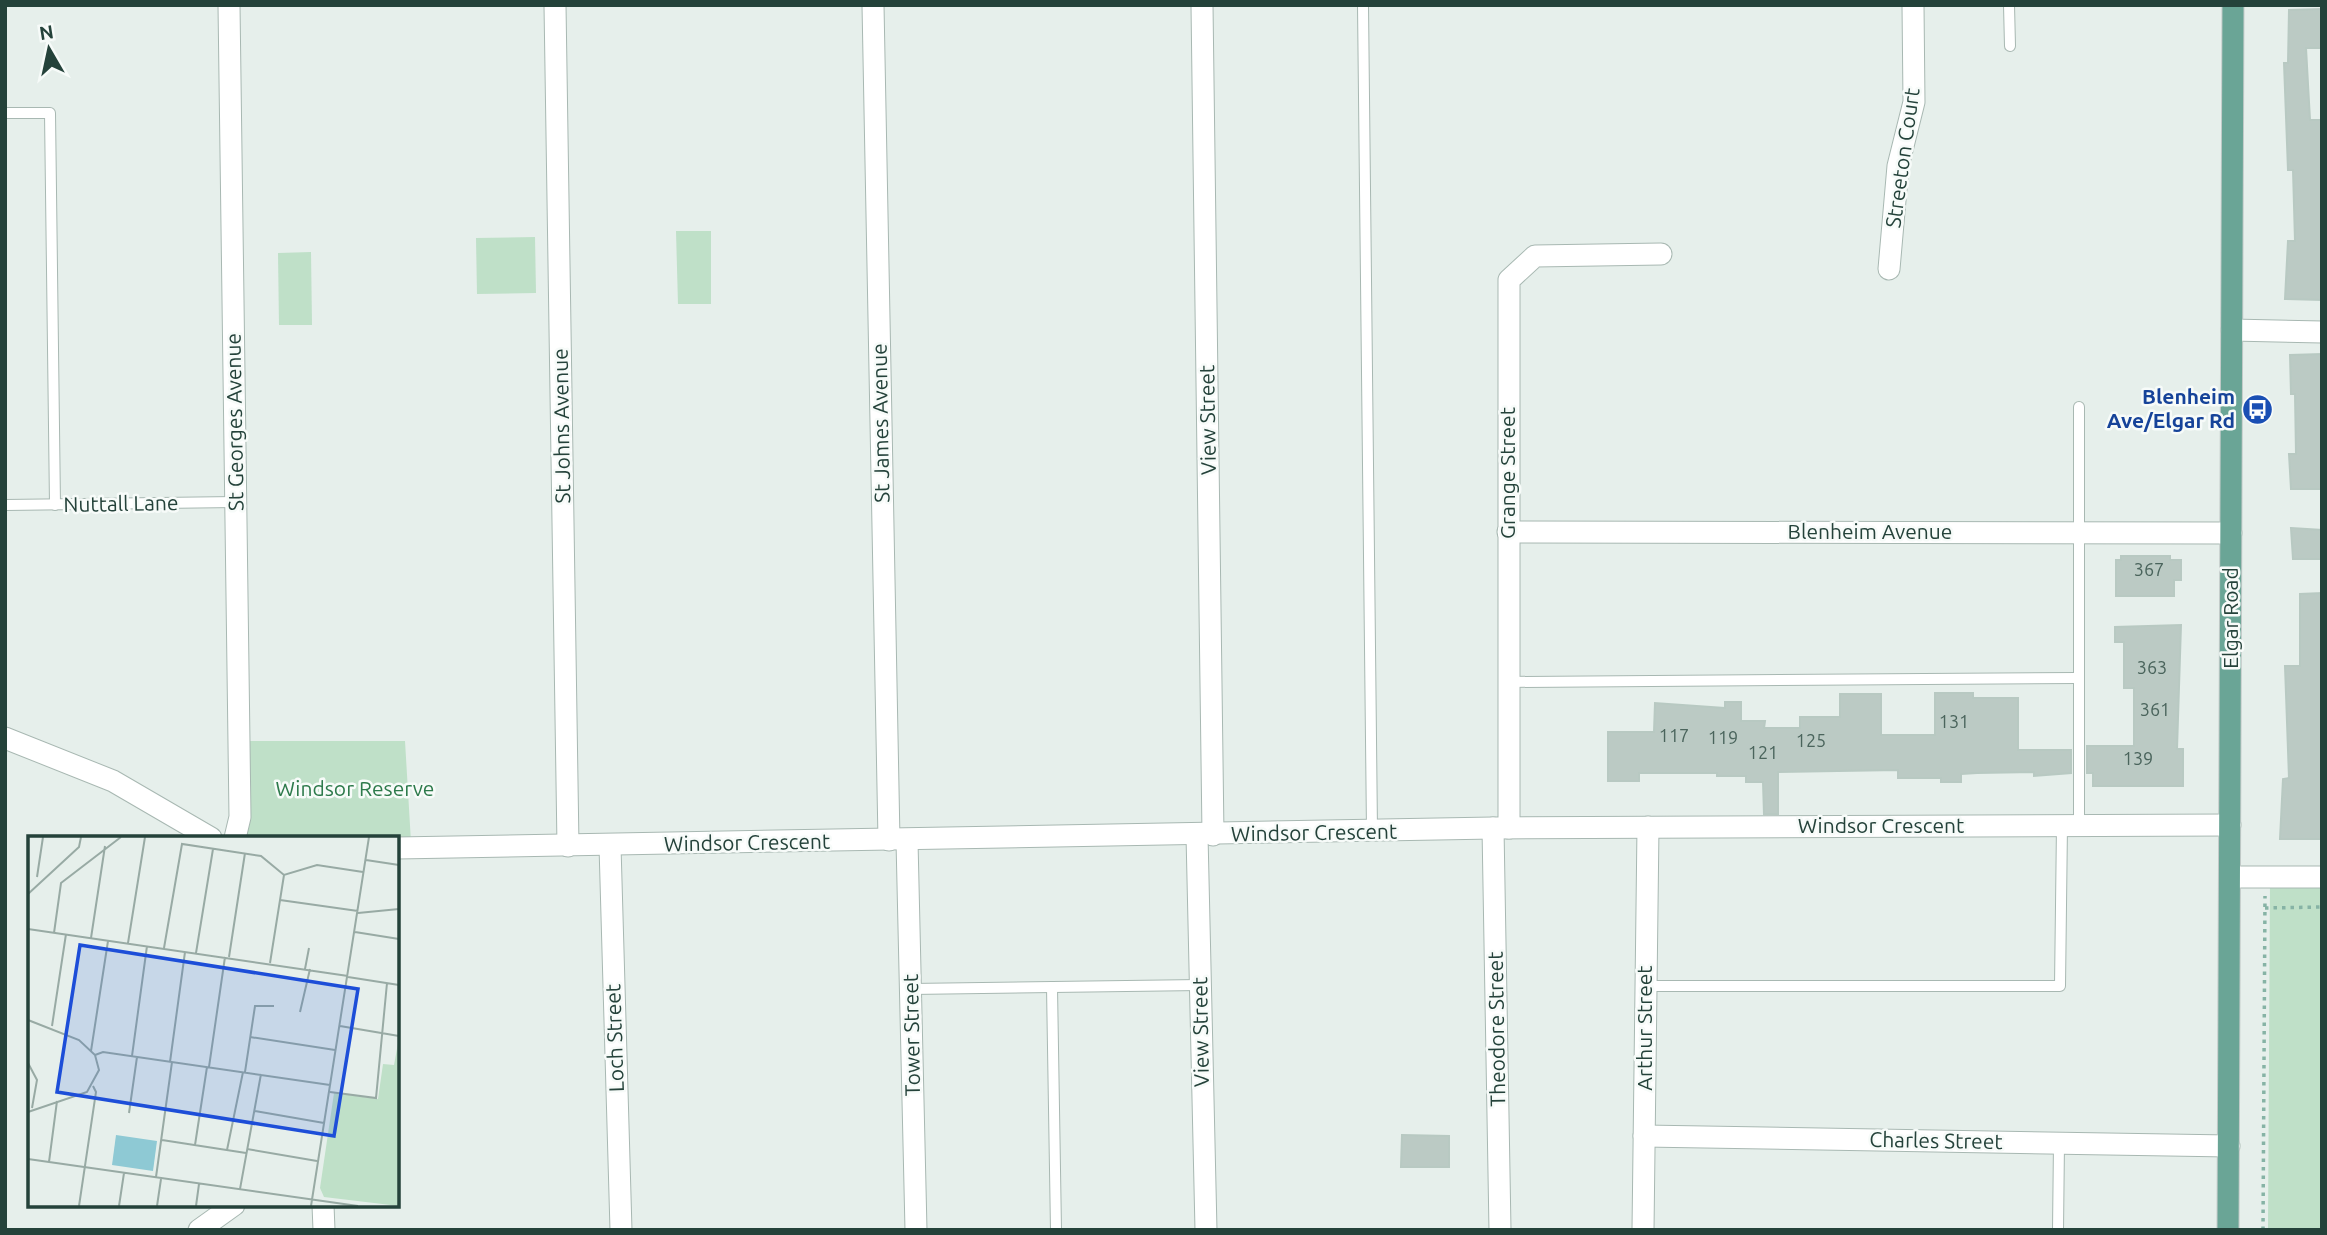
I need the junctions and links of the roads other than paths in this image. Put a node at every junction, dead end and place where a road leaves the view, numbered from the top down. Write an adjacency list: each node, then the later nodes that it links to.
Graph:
1 (229, 5): 16 (street, St Georges Avenue)
2 (555, 5): 34 (street, St Johns Avenue)
3 (873, 5): 33 (street, St James Avenue)
4 (1202, 5): 30 (street, View Street)
5 (1363, 5): 29 (lane)
6 (1913, 5): 12 (street, Streeton Court)
7 (2009, 5): 9 (lane)
8 (2233, 5): 13 (main road, Elgar Road)
9 (2010, 46)
10 (5, 113): 18 (lane)
11 (1661, 254): 20 (street, Grange Street)
12 (1889, 269)
13 (2232, 330): 14 (street); 21 (main road, Elgar Road)
14 (2322, 332)
15 (2079, 407): 19 (lane)
16 (236, 502): 18 (lane, Nuttall Lane); 32 (street, St Georges Avenue)
17 (5, 505): 18 (lane, Nuttall Lane)
18 (55, 505)
19 (2080, 531): 20 (street, Blenheim Avenue); 21 (street, Blenheim Avenue); 22 (lane)
20 (1508, 533): 23 (street, Grange Street)
21 (2231, 533): 26 (main road, Elgar Road)
22 (2077, 678): 23 (lane); 25 (lane)
23 (1507, 682): 28 (street, Grange Street)
24 (5, 738): 31 (street)
25 (2071, 825): 26 (street, Windsor Crescent); 27 (street, Windsor Crescent); 40 (lane)
26 (2230, 825): 37 (main road, Elgar Road)
27 (1648, 827): 28 (street, Windsor Crescent); 40 (street, Arthur Street)
28 (1501, 828): 29 (street, Windsor Crescent); 54 (street, Theodore Street)
29 (1372, 831): 30 (street, Windsor Crescent)
30 (1205, 835): 33 (street, Windsor Crescent); 39 (street, View Street)
31 (208, 836)
32 (235, 836)
33 (898, 841): 35 (street, Windsor Crescent); 42 (street, Tower Street)
34 (568, 846): 35 (street, Windsor Crescent); 36 (street, Windsor Crescent)
35 (610, 846): 50 (street, Loch Street)
36 (399, 848)
37 (2230, 877): 38 (street); 45 (main road, Elgar Road)
38 (2322, 877)
39 (1200, 985): 41 (lane); 53 (street, View Street)
40 (1645, 986): 43 (street, Arthur Street)
41 (1052, 987): 42 (lane); 52 (lane)
42 (911, 989): 51 (street, Tower Street)
43 (1644, 1136): 44 (street, Charles Street); 55 (street, Arthur Street)
44 (2059, 1143): 45 (street, Charles Street); 56 (lane)
45 (2229, 1146): 57 (main road, Elgar Road)
46 (231, 1207): 48 (street)
47 (323, 1207): 49 (street)
48 (199, 1230)
49 (324, 1230)
50 (621, 1230)
51 (916, 1230)
52 (1056, 1230)
53 (1206, 1230)
54 (1500, 1230)
55 (1643, 1230)
56 (2058, 1230)
57 (2228, 1230)

